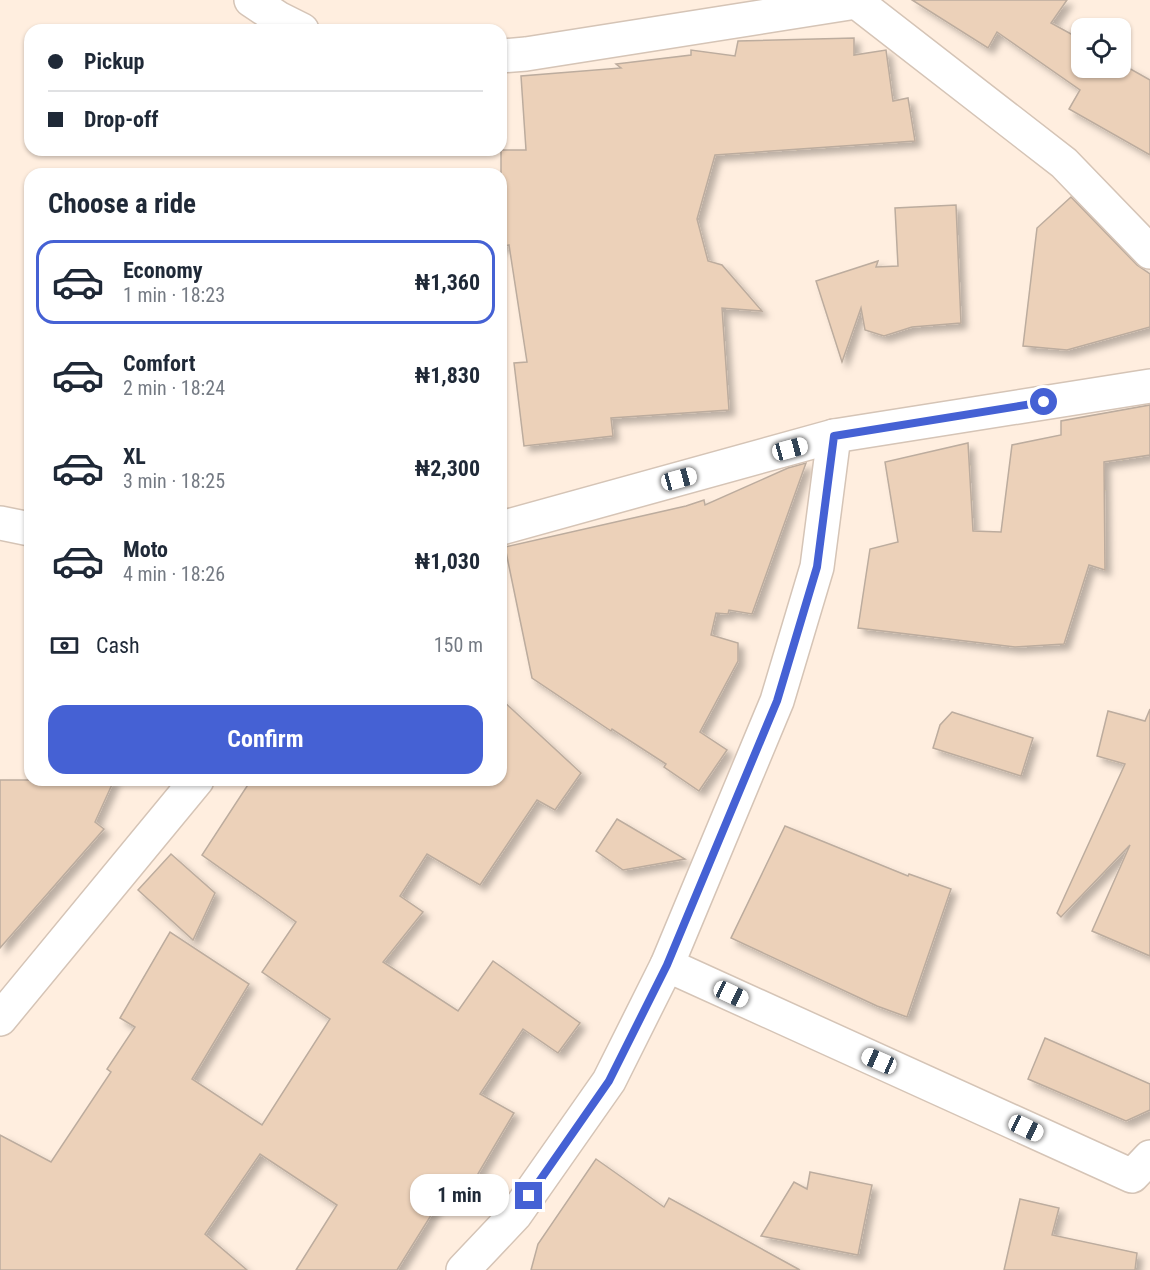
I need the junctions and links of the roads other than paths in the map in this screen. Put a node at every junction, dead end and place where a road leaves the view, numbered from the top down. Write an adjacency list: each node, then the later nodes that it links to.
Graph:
1 (251, 0): 4 (street)
2 (855, 1): 3 (street); 6 (street)
3 (796, 6): 5 (street)
4 (290, 24)
5 (507, 56)
6 (1150, 252)
7 (1150, 386): 8 (street)
8 (834, 436): 10 (street); 13 (street)
9 (0, 523): 11 (street)
10 (507, 526)
11 (24, 528)
12 (192, 786): 14 (street)
13 (667, 965): 15 (street); 16 (street)
14 (0, 1019)
15 (1144, 1172)
16 (463, 1270)

